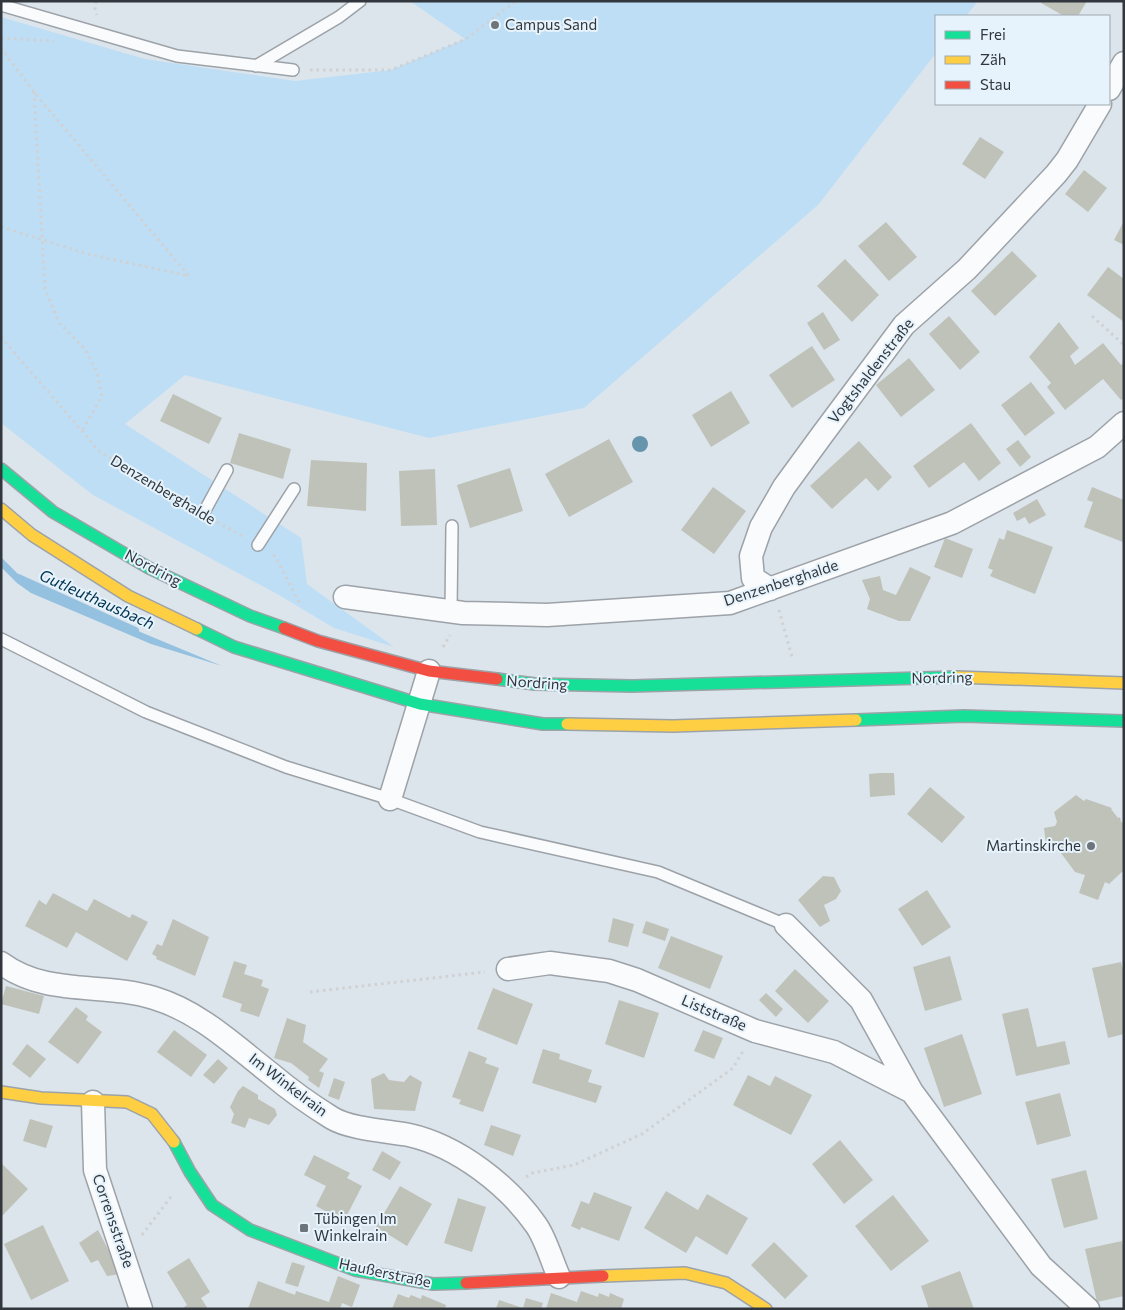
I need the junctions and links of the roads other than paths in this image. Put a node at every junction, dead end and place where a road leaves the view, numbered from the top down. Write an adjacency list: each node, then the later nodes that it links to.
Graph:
1 (360, 1): 4 (lane)
2 (1, 5): 4 (lane)
3 (1124, 63): 6 (street)
4 (256, 66): 5 (lane)
5 (293, 70)
6 (1110, 87)
7 (1099, 105): 16 (street, Vogtshaldenstraße)
8 (1124, 423): 16 (street, Denzenberghalde)
9 (1, 469): 20 (street, Nordring)
10 (227, 470): 13 (lane)
11 (294, 489): 15 (lane)
12 (1, 510): 22 (street)
13 (203, 514)
14 (452, 526): 18 (lane)
15 (258, 546)
16 (772, 588): 18 (street, Denzenberghalde)
17 (345, 596): 18 (street, Denzenberghalde)
18 (457, 612)
19 (1, 639): 24 (lane)
20 (429, 672): 21 (street, Nordring); 22 (street)
21 (1124, 683)
22 (420, 704): 23 (street); 24 (street)
23 (1124, 721)
24 (390, 799): 25 (lane)
25 (786, 925): 29 (street, Liststraße)
26 (1, 963): 31 (street, Im Winkelrain)
27 (508, 969): 29 (street, Liststraße)
28 (1, 1092): 30 (street, Haußerstraße)
29 (912, 1092): 34 (street, Liststraße)
30 (93, 1102): 31 (street, Haußerstraße); 32 (street, Corrensstraße)
31 (559, 1277): 33 (street, Haußerstraße)
32 (141, 1309)
33 (766, 1309)
34 (1088, 1309)

